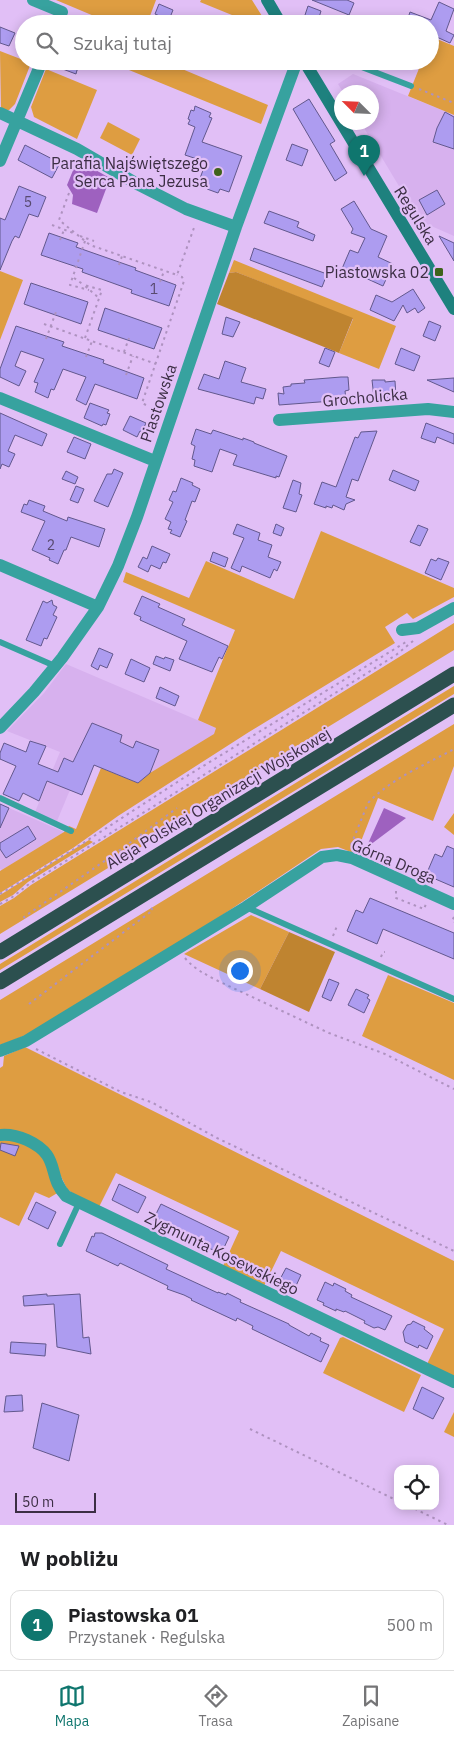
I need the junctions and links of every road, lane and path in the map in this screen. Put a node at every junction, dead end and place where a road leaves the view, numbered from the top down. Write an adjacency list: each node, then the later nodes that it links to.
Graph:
1 (33, 0): 3 (street)
2 (267, 0): 4 (street)
3 (61, 15)
4 (276, 15)
5 (38, 70): 12 (street)
6 (294, 70): 17 (street, Piastowska)
7 (309, 70): 32 (street, Regulska)
8 (369, 70): 9 (lane)
9 (411, 86): 10 (path)
10 (454, 103)
11 (0, 113): 12 (street)
12 (18, 120): 13 (street); 17 (street)
13 (0, 162)
14 (69, 193): 19 (path)
15 (196, 223): 26 (path)
16 (52, 225): 18 (path)
17 (236, 226): 49 (street, Piastowska)
18 (64, 230): 19 (path); 20 (path)
19 (78, 235): 21 (path); 22 (path)
20 (60, 240)
21 (85, 241): 23 (path); 27 (path)
22 (94, 241)
23 (122, 256): 24 (path); 25 (path)
24 (119, 265)
25 (164, 270): 26 (path); 28 (path)
26 (178, 275): 43 (path)
27 (73, 277): 29 (path); 30 (path)
28 (160, 282)
29 (84, 285): 30 (path); 31 (path)
30 (90, 290): 31 (path)
31 (99, 298): 36 (path)
32 (454, 309)
33 (56, 312): 35 (path)
34 (44, 324): 35 (path)
35 (51, 326): 36 (path); 38 (path)
36 (84, 338): 39 (path)
37 (129, 338): 40 (path)
38 (46, 340)
39 (92, 341): 40 (path); 42 (path)
40 (124, 352): 41 (path)
41 (133, 356): 43 (path); 44 (path)
42 (86, 357)
43 (156, 364): 46 (path)
44 (126, 374)
45 (0, 398): 49 (street)
46 (146, 405)
47 (454, 412): 48 (street, Grocholicka)
48 (279, 420)
49 (155, 461): 51 (street, Piastowska)
50 (0, 565): 51 (street)
51 (98, 607): 57 (street, Piastowska)
52 (454, 608): 53 (street)
53 (402, 630)
54 (414, 637): 67 (path)
55 (417, 637): 69 (path)
56 (0, 642): 57 (lane)
57 (55, 666): 60 (street, Piastowska)
58 (454, 674): 77 (highway, Aleja Polskiej Organizacji Wojskowej)
59 (454, 705): 78 (highway)
60 (1, 726)
61 (454, 749): 65 (path)
62 (0, 798): 64 (lane)
63 (177, 808): 74 (path)
64 (71, 831)
65 (347, 856): 70 (street, Górna Droga); 71 (street, Górna Droga)
66 (396, 889): 68 (path)
67 (0, 894)
68 (427, 902)
69 (0, 904)
70 (454, 904)
71 (246, 907): 76 (street, Górna Droga); 79 (lane)
72 (151, 908): 80 (path)
73 (454, 917): 75 (path)
74 (25, 918)
75 (454, 922)
76 (178, 947): 81 (street, Górna Droga); 83 (path)
77 (0, 952)
78 (0, 982)
79 (454, 999)
80 (29, 1004)
81 (26, 1041): 82 (street, Górna Droga); 87 (path)
82 (0, 1051)
83 (454, 1089)
84 (0, 1135): 85 (street, Zygmunta Kosewskiego)
85 (80, 1202): 86 (lane); 88 (street, Zygmunta Kosewskiego)
86 (60, 1244)
87 (454, 1251)
88 (454, 1382)
89 (250, 1429): 90 (path)
90 (394, 1499)
91 (417, 1510): 92 (path)
92 (448, 1525)

